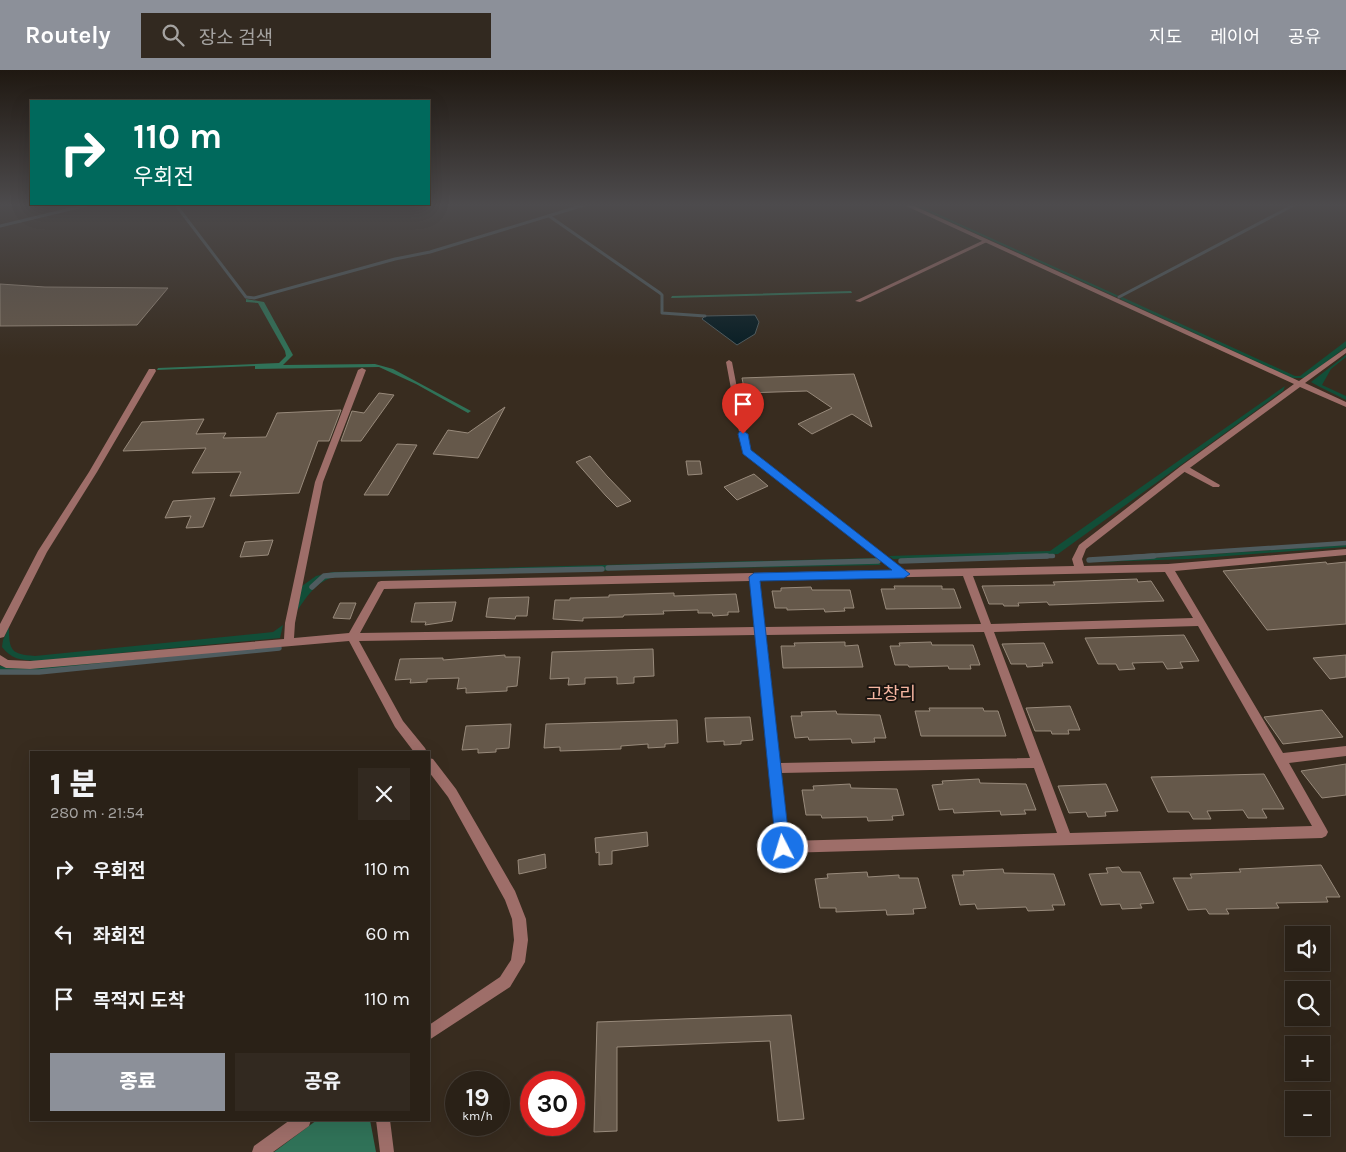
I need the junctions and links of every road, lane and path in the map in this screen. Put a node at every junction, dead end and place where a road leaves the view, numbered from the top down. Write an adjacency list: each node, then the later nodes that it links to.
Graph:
1 (955, 255): 3 (lane)
2 (1018, 255): 8 (street)
3 (858, 301)
4 (1346, 350): 8 (street)
5 (729, 362): 16 (lane)
6 (362, 370): 23 (street)
7 (152, 371): 21 (street)
8 (1300, 384): 9 (street); 10 (street)
9 (1346, 405)
10 (1184, 468): 11 (lane); 14 (street)
11 (1216, 486)
12 (1346, 552): 13 (street)
13 (1168, 568): 14 (street); 18 (street)
14 (1080, 570): 15 (street)
15 (967, 573): 16 (street); 19 (street)
16 (904, 574): 17 (street)
17 (754, 577): 20 (street); 22 (street)
18 (1201, 622): 19 (street); 27 (street)
19 (988, 628): 20 (street); 28 (street)
20 (760, 630): 22 (street); 30 (street)
21 (0, 634)
22 (352, 637): 23 (street); 25 (street)
23 (289, 642): 24 (street)
24 (0, 659)
25 (420, 751)
26 (1346, 751): 27 (street)
27 (1280, 759): 31 (street)
28 (1038, 763): 30 (street); 31 (street)
29 (430, 764): 32 (street)
30 (775, 768): 31 (street)
31 (1066, 840)
32 (430, 1032)
33 (302, 1121): 35 (street)
34 (383, 1121): 36 (lane)
35 (260, 1152)
36 (387, 1152)

